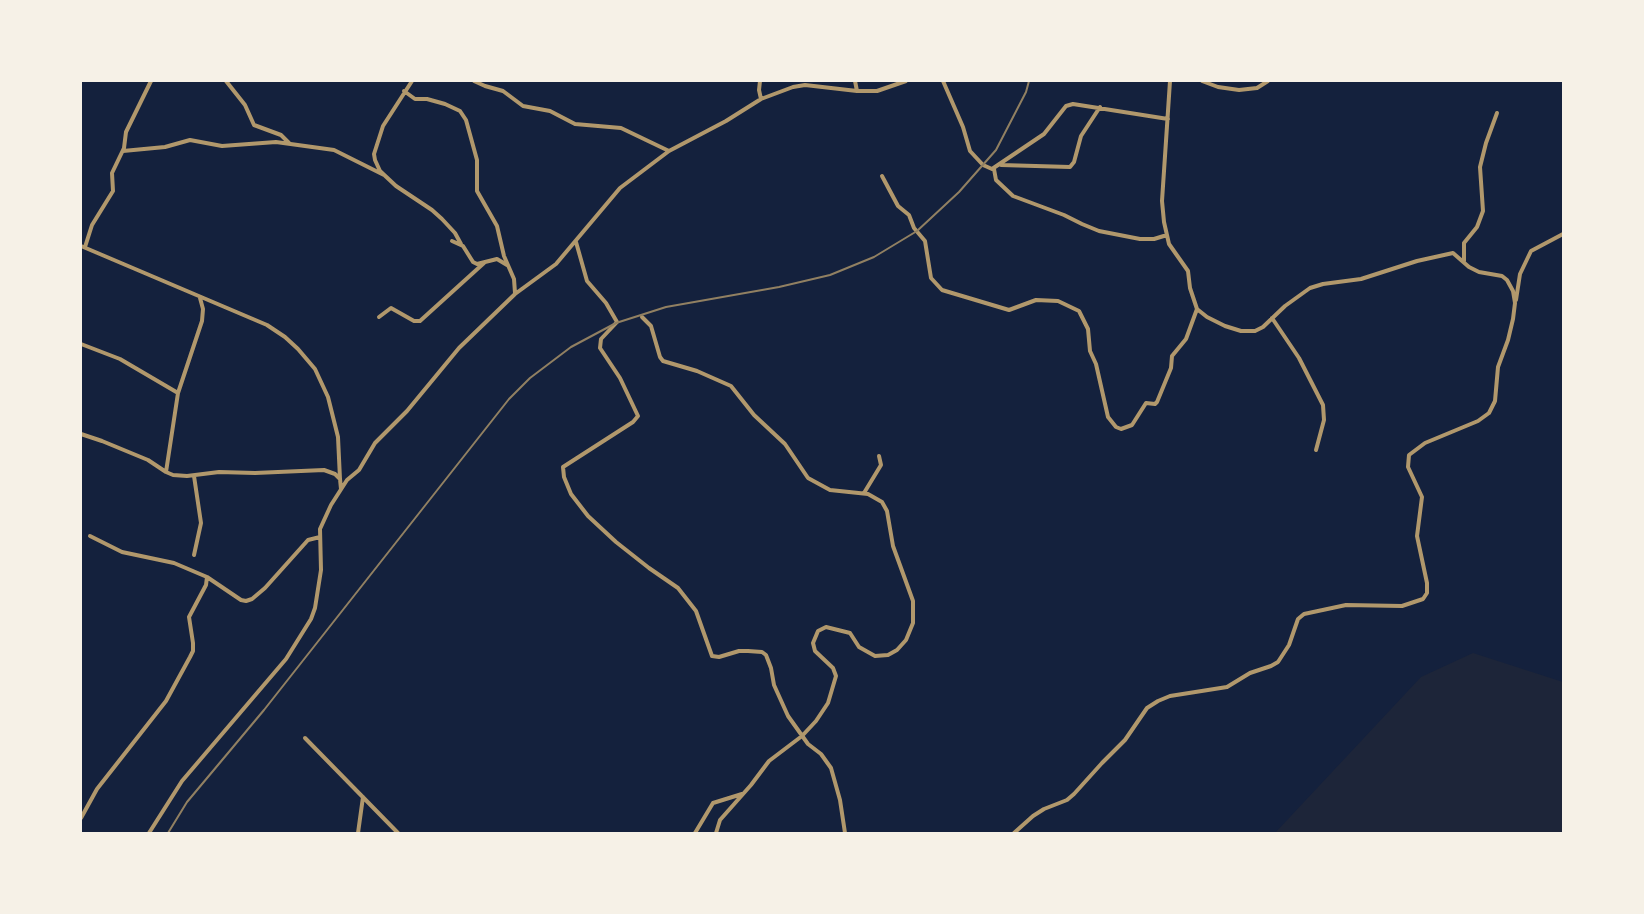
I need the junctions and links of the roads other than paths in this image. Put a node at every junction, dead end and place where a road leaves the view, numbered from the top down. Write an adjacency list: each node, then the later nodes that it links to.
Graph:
1 (151, 81): 19 (street)
2 (226, 81): 18 (street)
3 (412, 81): 12 (street)
4 (474, 81): 20 (street)
5 (760, 81): 14 (street)
6 (855, 81): 13 (street)
7 (906, 81): 13 (street)
8 (943, 81): 22 (street)
9 (1170, 81): 17 (street)
10 (1202, 81): 11 (street)
11 (1268, 81)
12 (404, 91): 23 (street); 33 (street)
13 (857, 91): 14 (street)
14 (761, 99): 20 (street)
15 (1100, 107): 17 (street); 21 (street); 21 (street)
16 (1497, 113): 31 (street)
17 (1168, 119): 26 (street)
18 (290, 144): 19 (street); 23 (street)
19 (123, 151): 30 (street)
20 (669, 151): 28 (street)
21 (1000, 165): 22 (street)
22 (994, 169): 26 (street)
23 (384, 175): 29 (street)
24 (882, 176): 37 (street)
25 (1563, 234): 36 (street)
26 (1167, 235): 37 (street)
27 (452, 241): 29 (street)
28 (576, 242): 34 (street); 55 (street)
29 (461, 244): 32 (street)
30 (83, 246): 35 (street)
31 (1464, 262): 36 (street); 40 (street)
32 (484, 263): 33 (street); 38 (street)
33 (507, 265): 34 (street)
34 (515, 294): 49 (street)
35 (200, 298): 42 (street); 48 (street)
36 (1515, 303): 66 (street)
37 (1197, 309): 40 (street)
38 (380, 317)
39 (642, 317): 50 (street)
40 (1272, 318): 44 (street)
41 (81, 345): 42 (street)
42 (178, 393): 46 (street)
43 (81, 434): 46 (street)
44 (1316, 450)
45 (879, 456): 50 (street)
46 (166, 472): 47 (street)
47 (194, 476): 48 (street); 53 (street)
48 (340, 479): 49 (street)
49 (341, 489): 52 (street)
50 (864, 493): 55 (street)
51 (90, 536): 54 (street)
52 (320, 537): 54 (street); 60 (street)
53 (194, 555)
54 (207, 576): 59 (street)
55 (802, 736): 57 (street); 65 (street)
56 (305, 738): 58 (street)
57 (743, 794): 63 (street); 64 (street)
58 (363, 797): 61 (street); 62 (street)
59 (81, 818)
60 (149, 833)
61 (358, 833)
62 (398, 833)
63 (695, 833)
64 (716, 833)
65 (845, 833)
66 (1014, 833)

